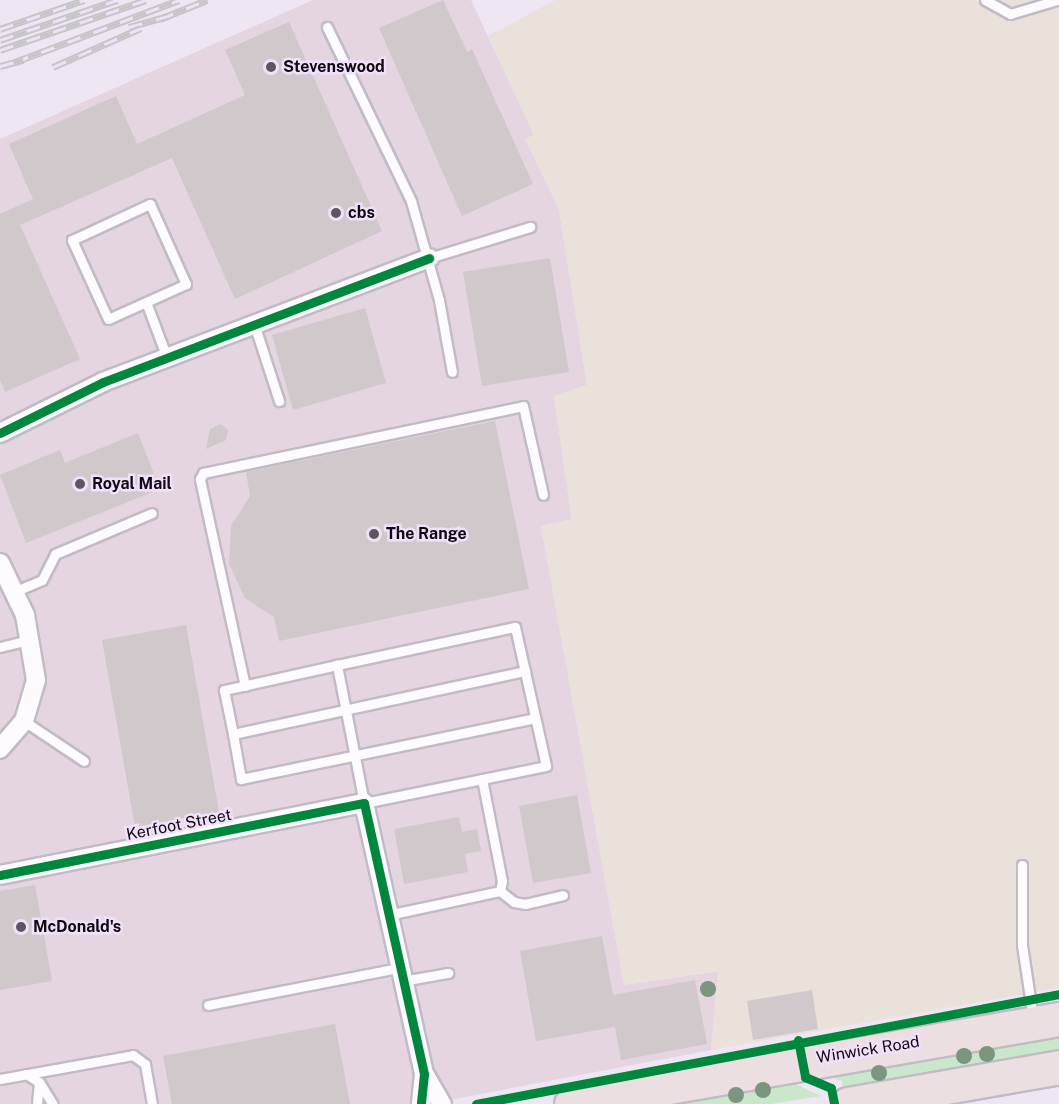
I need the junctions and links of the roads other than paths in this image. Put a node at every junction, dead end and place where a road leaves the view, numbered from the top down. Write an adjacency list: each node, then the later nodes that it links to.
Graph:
1 (985, 0): 2 (lane)
2 (1057, 0)
3 (327, 27): 5 (lane)
4 (530, 227): 5 (lane)
5 (429, 258): 7 (street); 9 (lane)
6 (146, 302): 6 (lane); 8 (lane)
7 (255, 327): 8 (street); 10 (lane)
8 (167, 358): 11 (street)
9 (452, 372)
10 (279, 401)
11 (0, 433)
12 (543, 495): 20 (lane)
13 (152, 513): 15 (lane)
14 (0, 563): 15 (street)
15 (16, 591): 16 (street)
16 (32, 639): 17 (lane); 23 (street)
17 (0, 647)
18 (337, 665): 19 (lane); 20 (lane); 21 (lane)
19 (525, 671): 21 (lane); 22 (lane)
20 (245, 686): 24 (lane)
21 (346, 709): 24 (lane); 26 (lane)
22 (535, 718): 26 (lane); 28 (lane)
23 (24, 721): 25 (street); 27 (lane)
24 (233, 734): 26 (lane)
25 (0, 749)
26 (355, 756): 29 (lane)
27 (84, 761)
28 (482, 779): 29 (lane); 32 (lane)
29 (364, 803): 31 (street, Kerfoot Street); 34 (street)
30 (1022, 865): 38 (lane)
31 (0, 875)
32 (500, 891): 33 (lane); 34 (lane)
33 (563, 895)
34 (388, 915): 36 (street)
35 (448, 973): 36 (lane)
36 (401, 975): 37 (lane); 41 (street)
37 (208, 1005)
38 (1047, 1021): 49 (highway, Winwick Road)
39 (1059, 1067): 50 (highway)
40 (26, 1074): 42 (lane); 43 (lane); 46 (lane)
41 (424, 1074): 47 (street); 48 (street)
42 (0, 1079)
43 (39, 1082): 44 (lane); 45 (lane)
44 (37, 1104)
45 (53, 1104)
46 (152, 1104)
47 (421, 1104)
48 (442, 1104)
49 (571, 1104)
50 (848, 1104)

